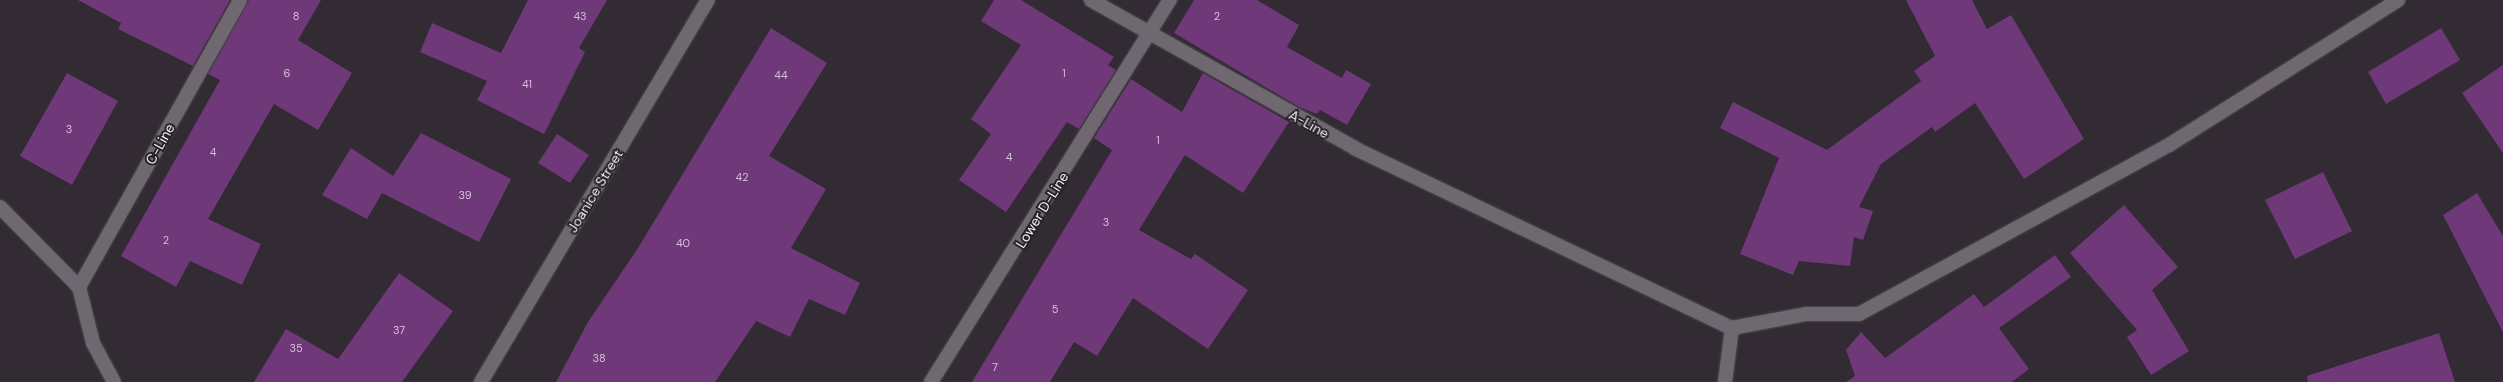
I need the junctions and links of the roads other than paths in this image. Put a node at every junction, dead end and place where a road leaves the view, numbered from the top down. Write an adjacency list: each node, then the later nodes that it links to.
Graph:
1 (240, 0): 8 (street, C-Line)
2 (708, 0): 11 (street, Joanice Street)
3 (1091, 0): 6 (street, A-Line)
4 (1170, 0): 6 (street, Lower D-Line)
5 (2398, 0): 9 (street)
6 (1151, 37): 9 (street, A-Line); 12 (street, Lower D-Line)
7 (0, 207): 8 (street)
8 (79, 287): 10 (street)
9 (1732, 328): 13 (street)
10 (114, 382)
11 (481, 382)
12 (931, 382)
13 (1725, 382)

